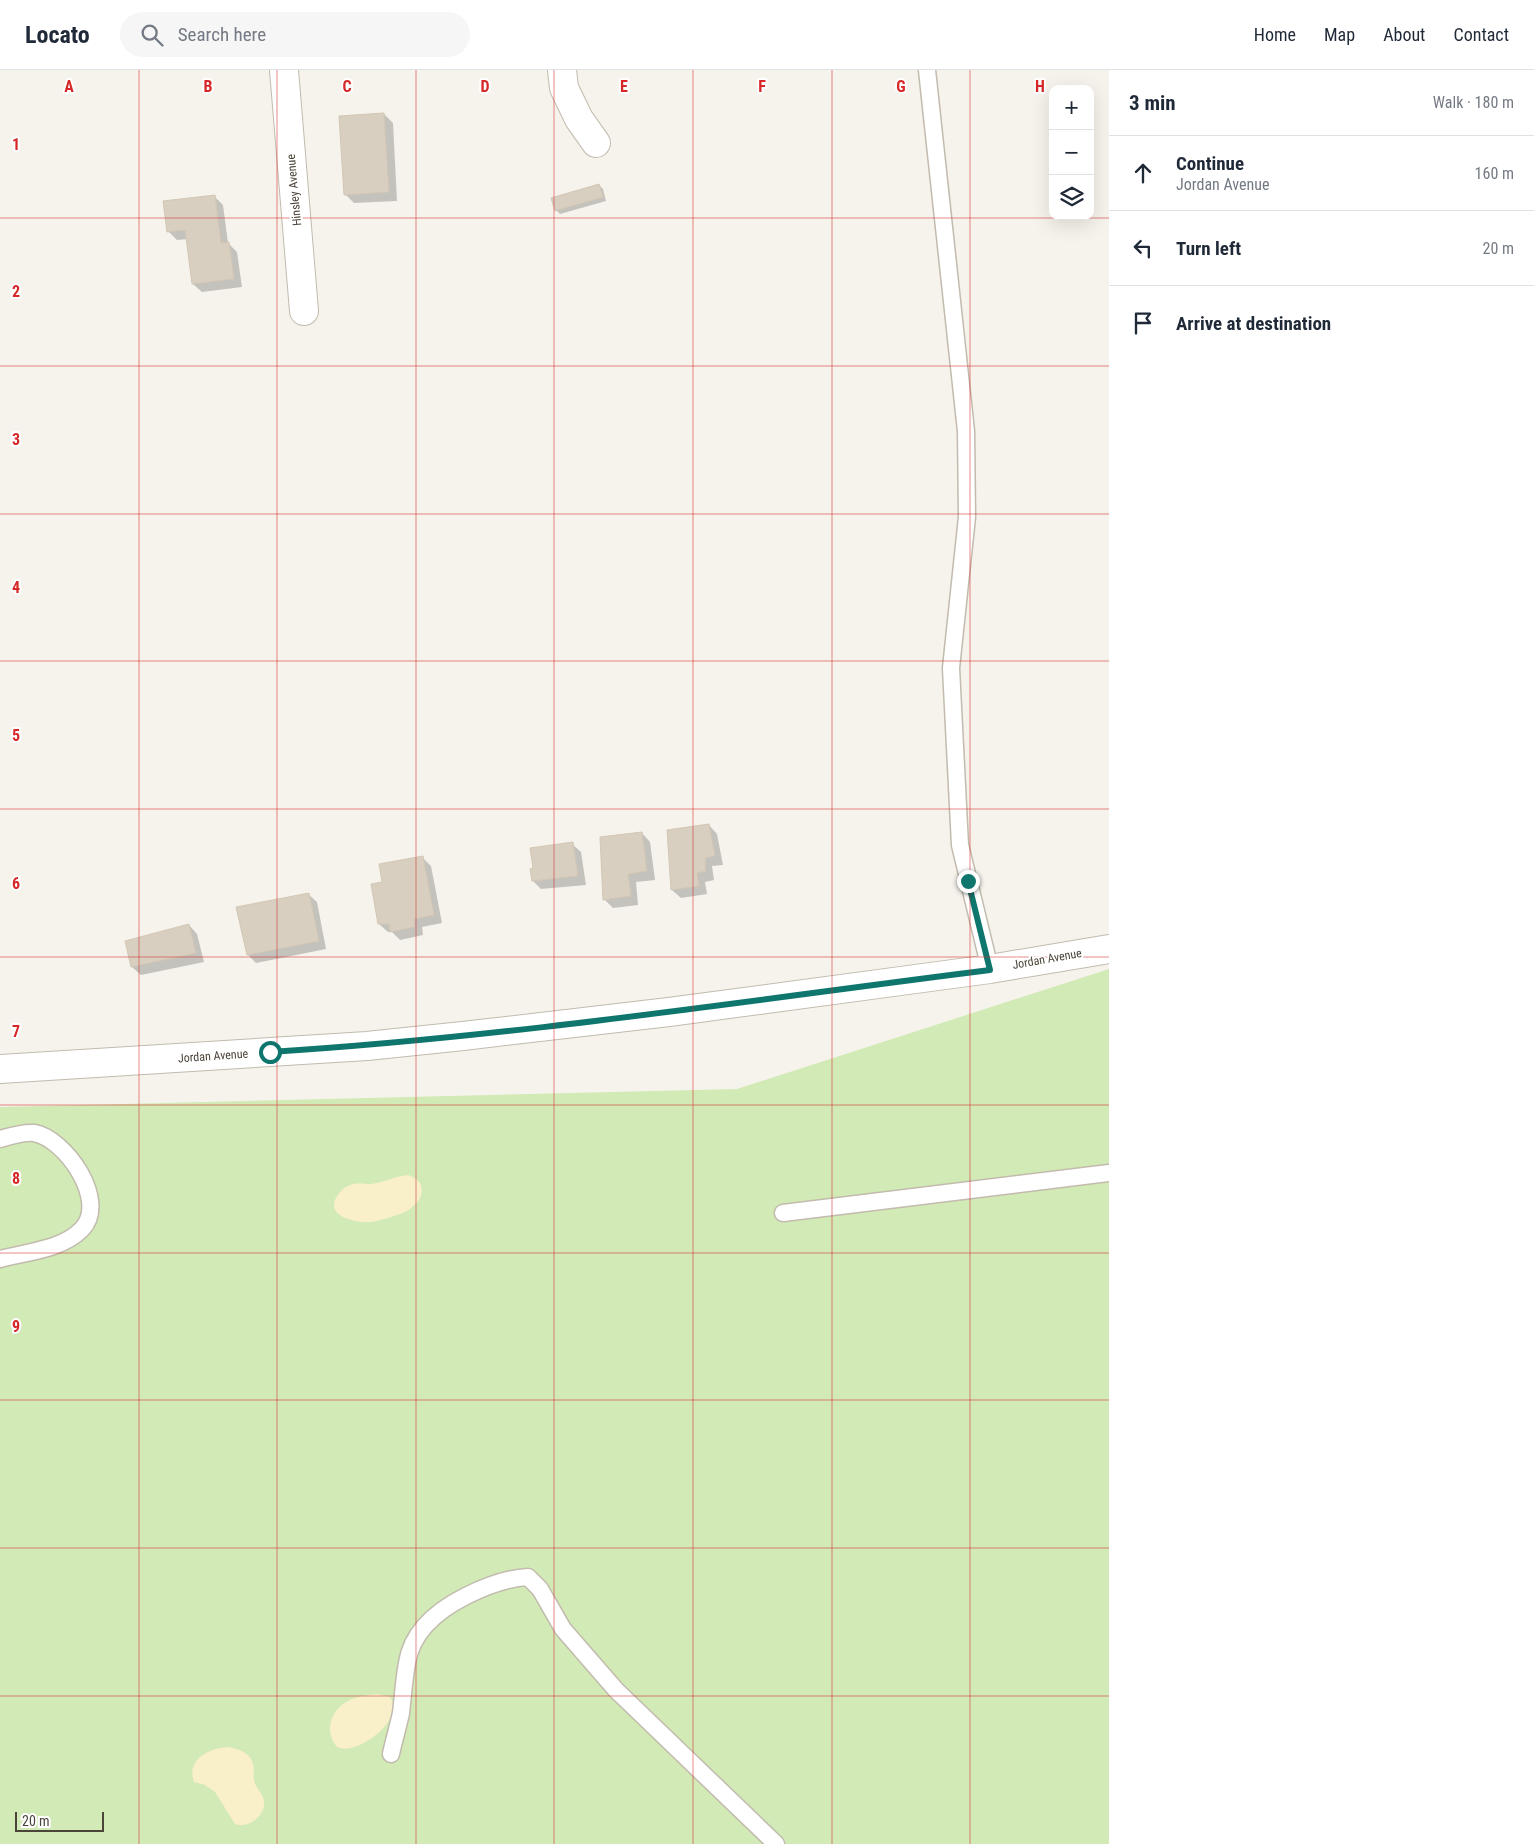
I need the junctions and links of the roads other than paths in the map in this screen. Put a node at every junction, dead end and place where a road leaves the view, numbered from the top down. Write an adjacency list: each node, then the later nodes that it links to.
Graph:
1 (284, 70): 5 (street, Hinsley Avenue)
2 (562, 70): 4 (street)
3 (927, 70): 7 (lane)
4 (596, 143)
5 (304, 311)
6 (1109, 949): 7 (street, Jordan Avenue)
7 (990, 970): 8 (street, Jordan Avenue)
8 (0, 1069)
9 (0, 1140): 12 (lane)
10 (1109, 1173): 11 (lane)
11 (783, 1213)
12 (0, 1259)
13 (391, 1754): 14 (lane)
14 (776, 1844)

